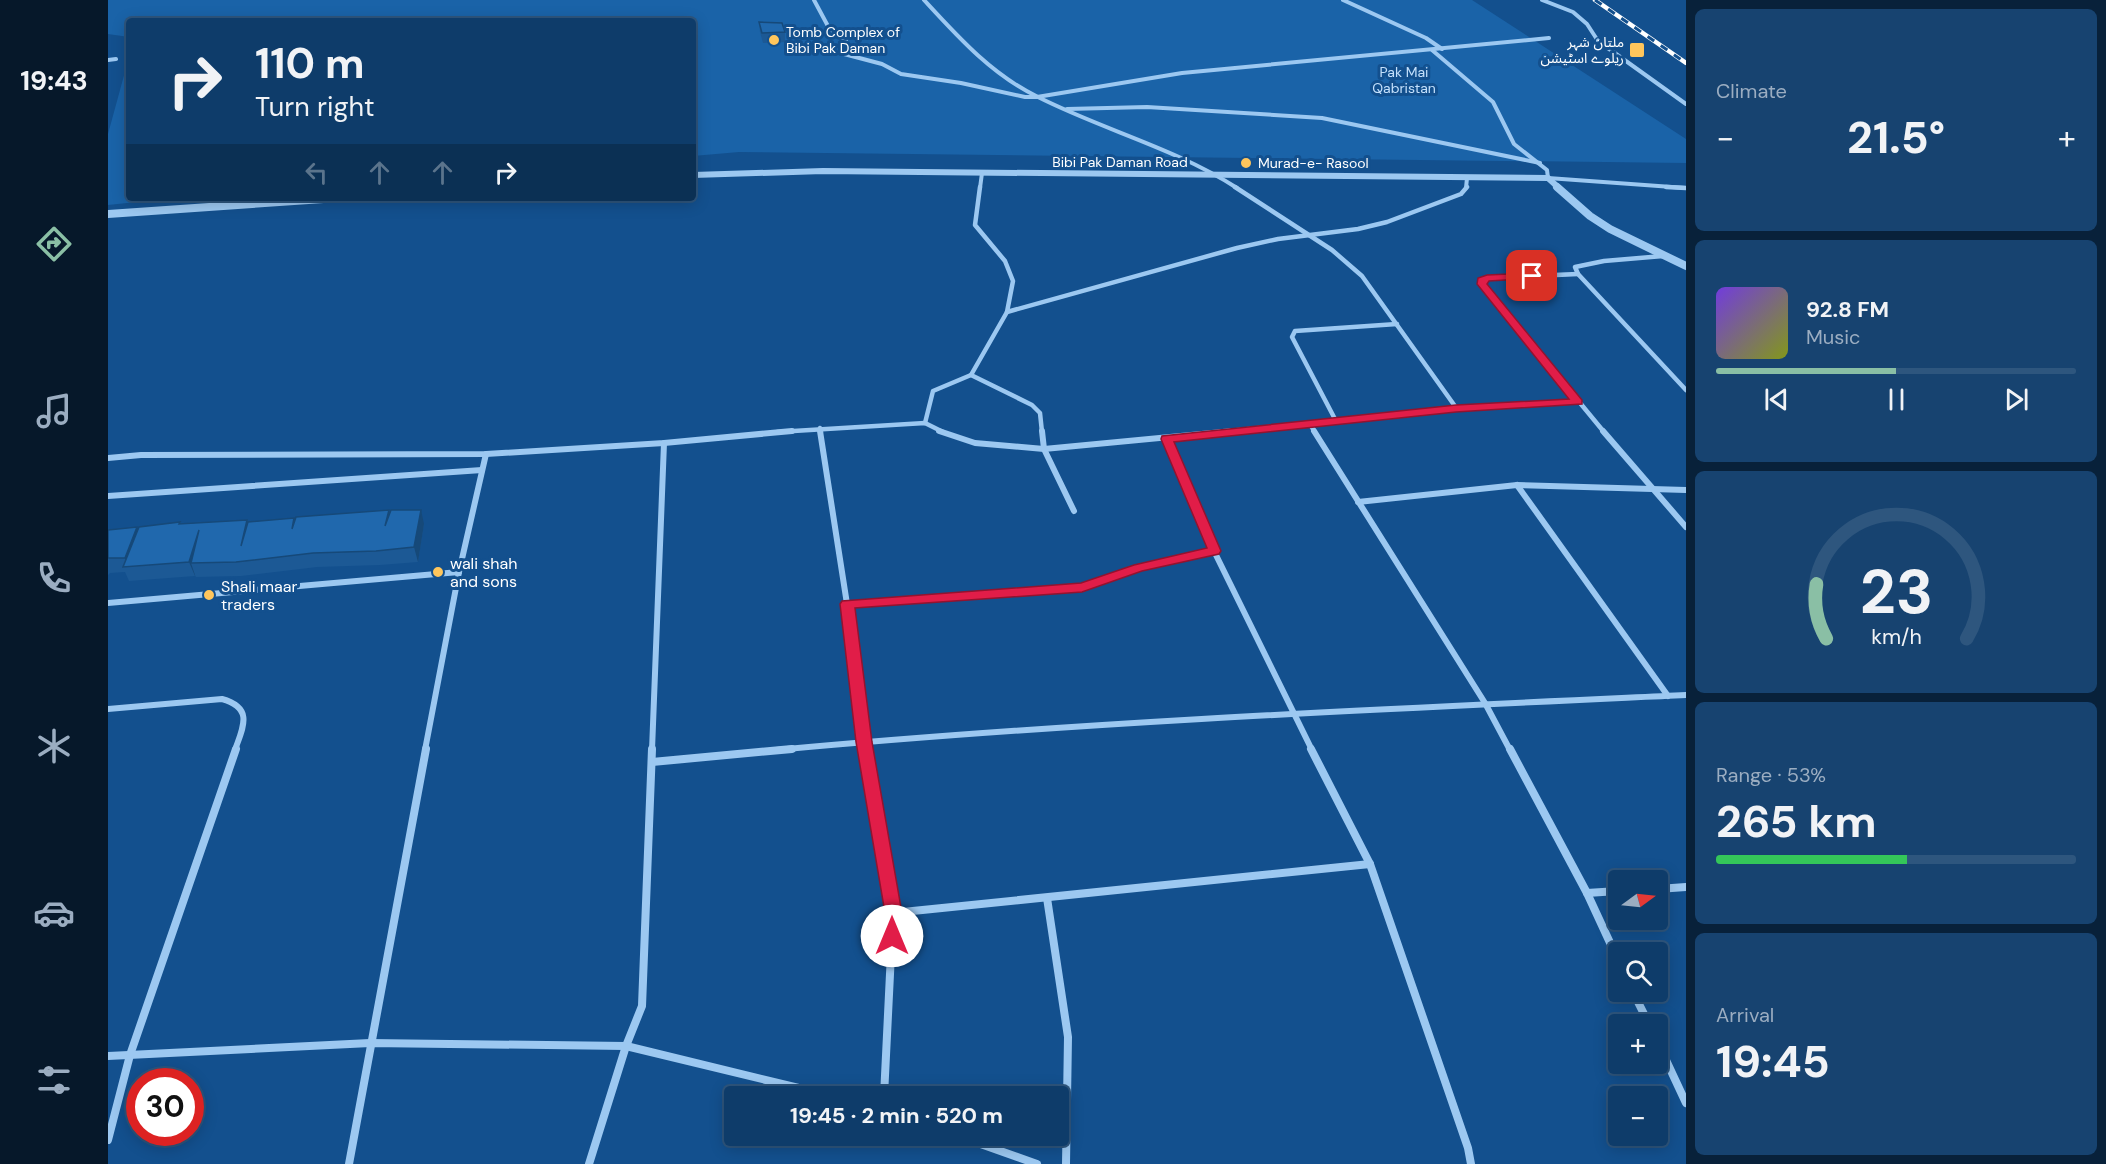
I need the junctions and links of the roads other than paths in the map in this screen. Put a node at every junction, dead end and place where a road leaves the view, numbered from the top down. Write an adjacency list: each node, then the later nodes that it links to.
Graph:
1 (814, 0): 10 (street)
2 (924, 0): 10 (street)
3 (1343, 0): 6 (street)
4 (1542, 0): 11 (street)
5 (1549, 38): 6 (street)
6 (1443, 49): 7 (street)
7 (1432, 50): 10 (street); 13 (street)
8 (116, 59): 9 (street)
9 (108, 60)
10 (1037, 97): 12 (street)
11 (1686, 104)
12 (1064, 109): 13 (street); 16 (street)
13 (1540, 163): 18 (street)
14 (982, 173): 15 (street, Bibi Pak Daman Road); 16 (street, Bibi Pak Daman Road); 26 (street)
15 (696, 175)
16 (1216, 175): 17 (street, Bibi Pak Daman Road); 22 (street)
17 (1467, 178): 18 (street, Bibi Pak Daman Road); 22 (street)
18 (1548, 178): 19 (street); 23 (street)
19 (1686, 188)
20 (295, 201): 21 (street)
21 (108, 214)
22 (1309, 234): 26 (street); 27 (street)
23 (1664, 256): 24 (street); 25 (street)
24 (1686, 266)
25 (1578, 274): 29 (street); 30 (street)
26 (1007, 312): 28 (street)
27 (1397, 324): 31 (street); 32 (street)
28 (971, 375): 33 (street); 38 (street)
29 (1686, 390)
30 (1578, 402): 31 (street); 43 (street)
31 (1456, 408): 32 (street)
32 (1336, 421): 34 (street)
33 (925, 423): 35 (street); 38 (street)
34 (1309, 423): 36 (street); 46 (street)
35 (820, 428): 37 (street); 52 (street)
36 (1167, 439): 38 (street); 49 (street)
37 (664, 443): 39 (street); 59 (street)
38 (1044, 449): 47 (street)
39 (486, 454): 40 (street); 41 (street)
40 (108, 458)
41 (482, 470): 45 (street); 50 (street)
42 (1517, 485): 43 (street); 46 (street); 54 (street)
43 (1654, 490): 44 (street); 48 (street)
44 (1686, 490)
45 (108, 496)
46 (1358, 502): 55 (street)
47 (1074, 512)
48 (1686, 527)
49 (1214, 551): 52 (street); 57 (street)
50 (459, 572): 51 (street); 68 (street)
51 (108, 603)
52 (847, 604): 58 (street)
53 (1686, 695): 54 (street)
54 (1668, 696): 55 (street)
55 (1485, 703): 57 (street); 64 (street)
56 (108, 709): 70 (street)
57 (1293, 713): 58 (street); 60 (street)
58 (864, 742): 59 (street); 66 (street)
59 (652, 762): 69 (street)
60 (1370, 864): 65 (street); 82 (street)
61 (1686, 887): 62 (street)
62 (1668, 888)
63 (1608, 891): 64 (street)
64 (1587, 892): 67 (street)
65 (1047, 898): 66 (street); 81 (street)
66 (893, 913): 74 (street)
67 (1610, 942)
68 (370, 1043): 69 (street); 70 (street); 78 (street)
69 (626, 1046): 73 (street); 79 (street)
70 (130, 1055): 71 (street); 76 (street)
71 (108, 1056)
72 (1668, 1064): 75 (street)
73 (791, 1086)
74 (884, 1086)
75 (1686, 1103)
76 (108, 1140)
77 (986, 1146): 80 (street)
78 (349, 1164)
79 (588, 1164)
80 (1037, 1164)
81 (1066, 1164)
82 (1471, 1164)

